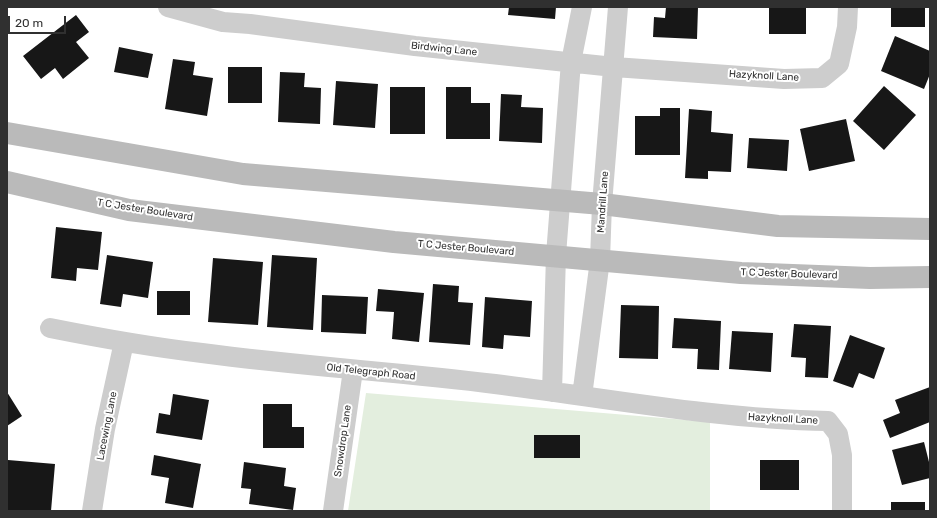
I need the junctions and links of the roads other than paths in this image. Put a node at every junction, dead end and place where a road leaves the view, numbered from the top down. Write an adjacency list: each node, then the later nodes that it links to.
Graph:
1 (168, 7): 5 (street, Birdwing Lane)
2 (582, 7): 5 (street)
3 (618, 7): 6 (street, Mandrill Lane)
4 (848, 7): 7 (street, Hazyknoll Lane)
5 (571, 62): 6 (street, Birdwing Lane); 10 (street)
6 (614, 67): 7 (street, Birdwing Lane); 11 (street, Mandrill Lane)
7 (722, 74)
8 (7, 133): 10 (main road)
9 (7, 182): 13 (main road, T C Jester Boulevard)
10 (561, 200): 11 (main road); 13 (street)
11 (602, 204): 12 (main road); 14 (street, Mandrill Lane)
12 (930, 229)
13 (556, 255): 14 (main road, T C Jester Boulevard); 19 (street)
14 (600, 260): 15 (main road, T C Jester Boulevard); 20 (street, Mandrill Lane)
15 (930, 277)
16 (50, 328): 17 (street, Old Telegraph Road)
17 (124, 342): 18 (street, Old Telegraph Road); 22 (street, Lacewing Lane)
18 (352, 370): 19 (street, Old Telegraph Road); 23 (street, Snowdrop Lane)
19 (552, 392): 20 (street, Old Telegraph Road)
20 (582, 396): 21 (street, Old Telegraph Road)
21 (692, 412): 24 (street, Hazyknoll Lane)
22 (92, 511)
23 (333, 511)
24 (842, 511)

